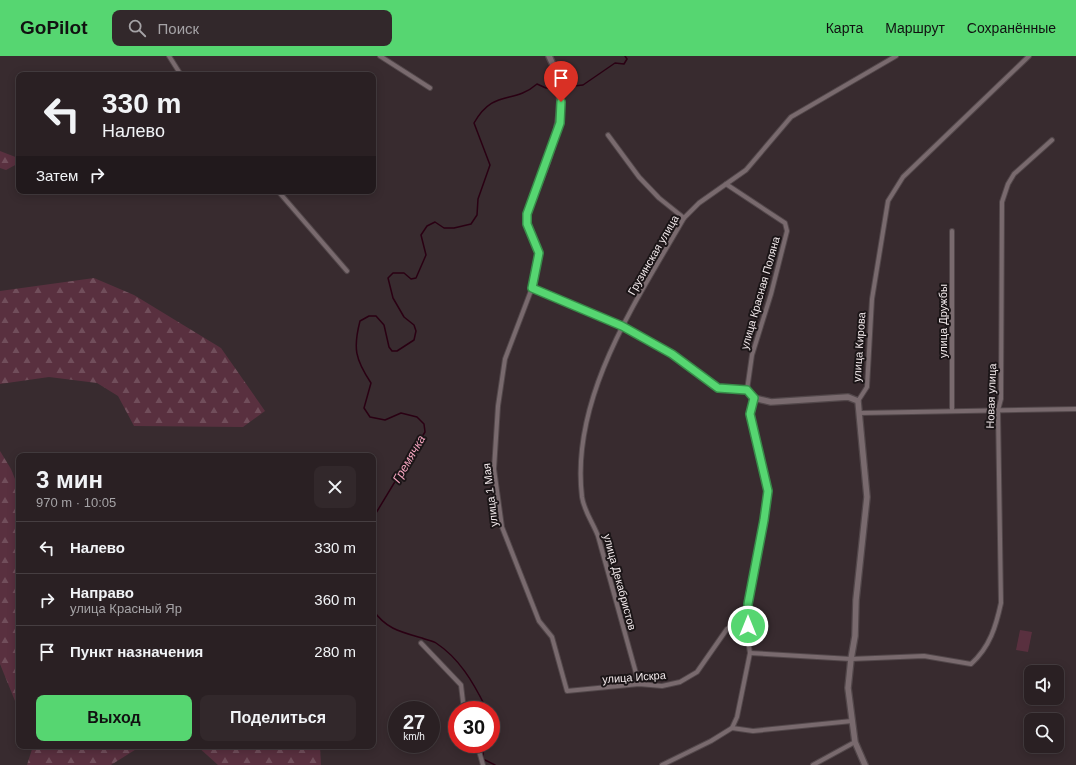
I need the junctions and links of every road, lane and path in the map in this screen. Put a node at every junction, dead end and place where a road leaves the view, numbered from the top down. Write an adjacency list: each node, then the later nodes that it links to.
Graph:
1 (169, 56): 6 (street)
2 (380, 56): 7 (street)
3 (549, 56): 15 (street)
4 (896, 56): 10 (street, Грузинская улица)
5 (1029, 56): 19 (street, улица Кирова)
6 (179, 72)
7 (430, 88)
8 (608, 136): 12 (street)
9 (1052, 140): 21 (street, Новая улица)
10 (726, 184): 12 (street, Грузинская улица); 17 (street, улица Красная Поляна)
11 (281, 194): 14 (street)
12 (684, 218): 16 (street, Грузинская улица)
13 (952, 231): 22 (street, улица Дружбы)
14 (347, 271)
15 (532, 288): 16 (street); 29 (street, улица 1 Мая)
16 (622, 326): 17 (street); 28 (street, улица Декабристов)
17 (747, 390): 18 (street)
18 (754, 398): 19 (street); 24 (street)
19 (858, 401): 23 (street)
20 (1076, 409): 21 (street)
21 (998, 410): 22 (street); 27 (street, Новая улица)
22 (952, 411): 23 (street)
23 (860, 413): 27 (street)
24 (747, 634): 26 (street); 28 (street, улица Искра)
25 (420, 643): 30 (street)
26 (750, 653): 27 (street); 32 (street)
27 (851, 659): 31 (street)
28 (639, 684): 29 (street, улица Искра)
29 (566, 691)
30 (463, 701)
31 (852, 721): 32 (street); 33 (street)
32 (732, 728): 36 (street)
33 (855, 742): 37 (street); 38 (street)
34 (480, 753): 35 (street)
35 (483, 765)
36 (662, 765)
37 (812, 765)
38 (865, 765)

